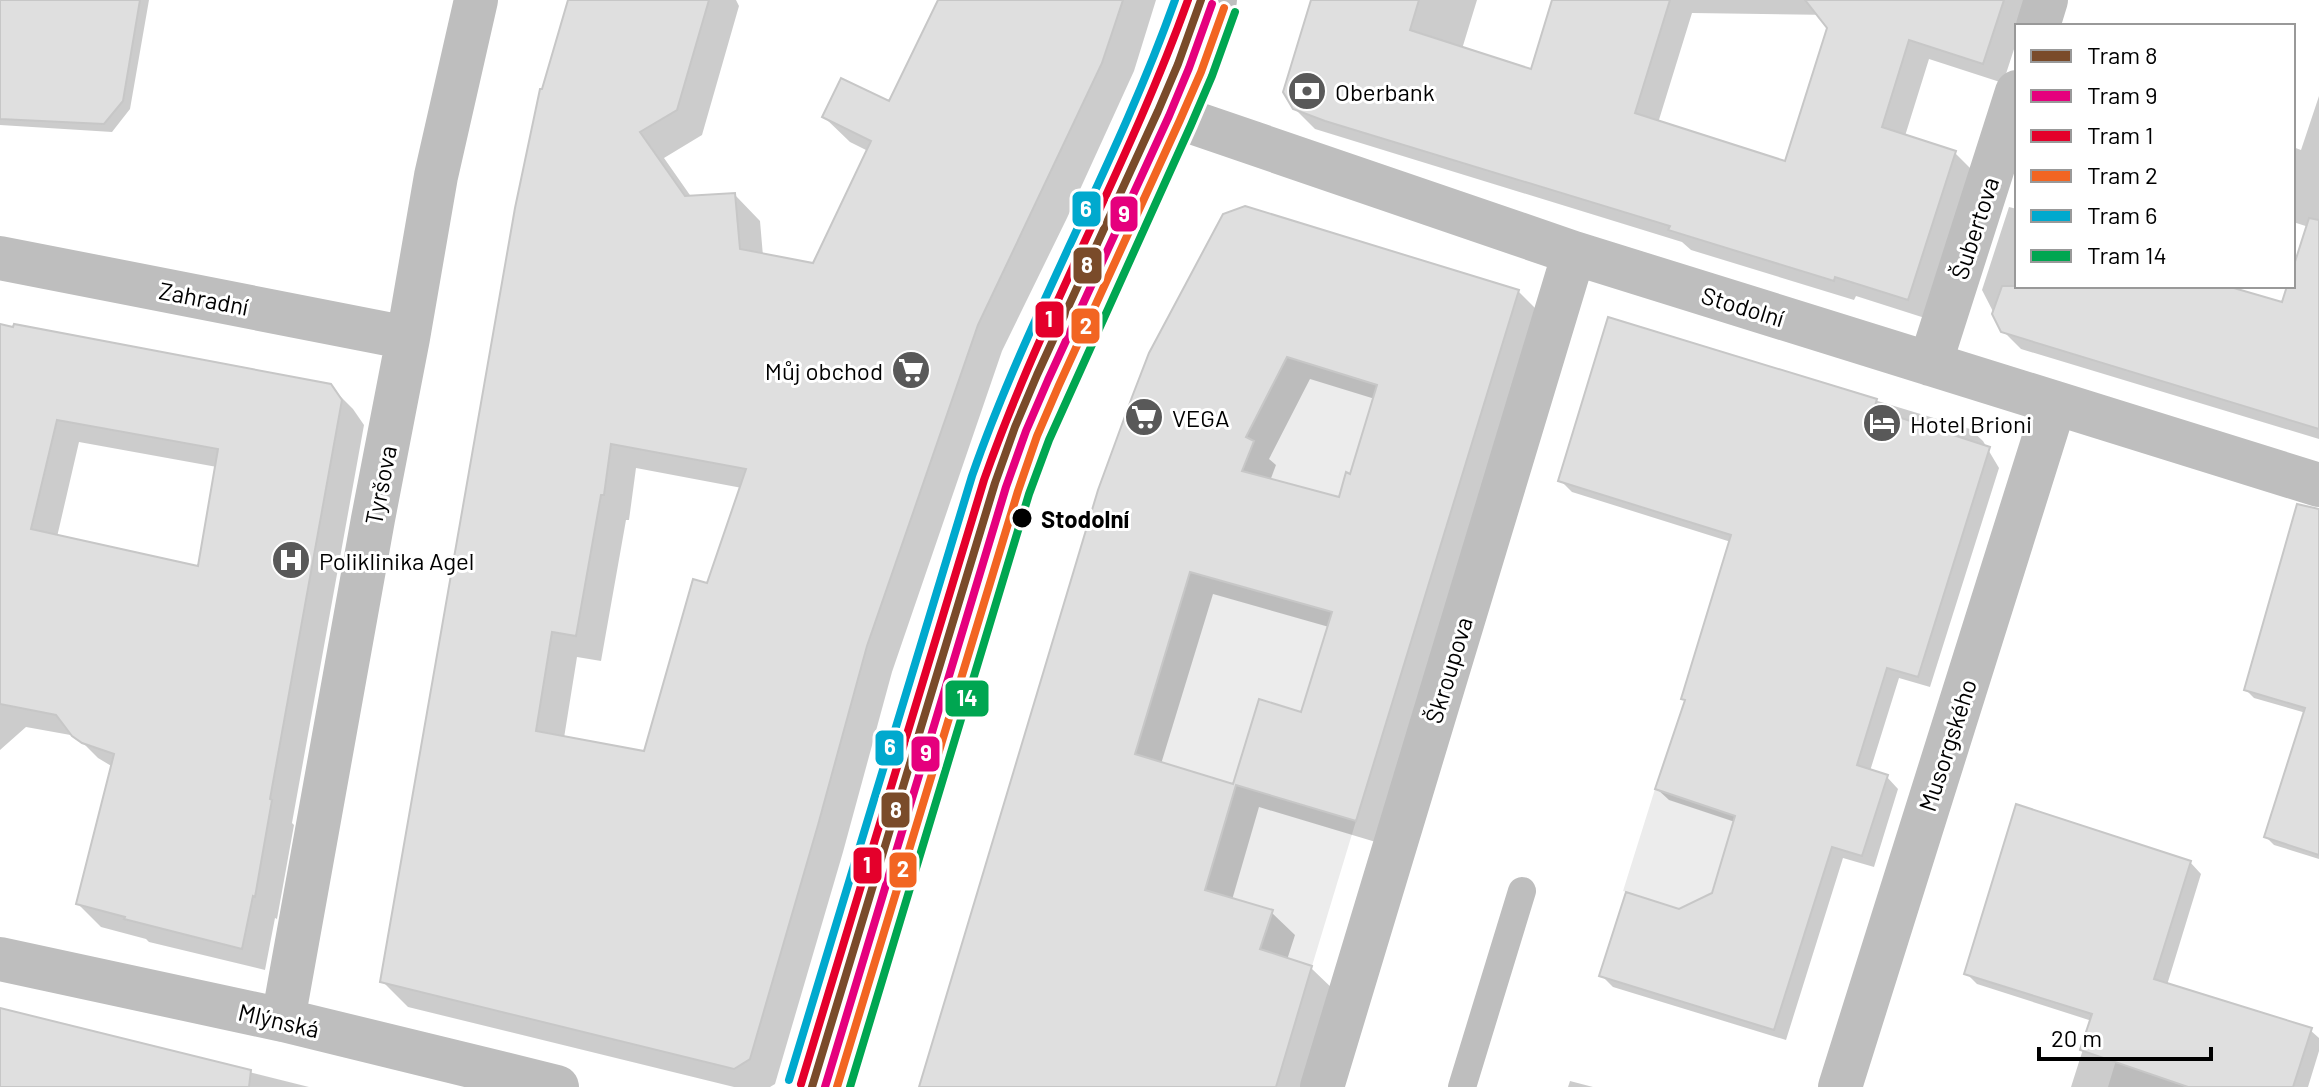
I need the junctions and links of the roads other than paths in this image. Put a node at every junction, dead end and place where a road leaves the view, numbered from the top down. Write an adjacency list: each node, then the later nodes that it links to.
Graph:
1 (476, 0): 9 (street, Tyršova)
2 (1215, 0): 6 (street)
3 (2046, 0): 4 (street)
4 (2039, 24)
5 (2015, 98): 10 (street, Šubertova)
6 (1171, 115): 7 (street, Stodolní); 17 (street)
7 (1574, 253): 10 (street, Stodolní); 18 (street, Škroupova)
8 (0, 258): 9 (street, Zahradní)
9 (408, 338): 15 (street, Tyršova)
10 (1930, 364): 11 (street, Stodolní)
11 (2055, 403): 12 (street, Stodolní); 20 (street, Musorgského)
12 (2319, 485)
13 (1522, 891): 19 (lane)
14 (0, 959): 15 (street, Mlýnská)
15 (283, 1020): 16 (street, Mlýnská)
16 (557, 1087)
17 (829, 1087)
18 (1322, 1087)
19 (1462, 1087)
20 (1840, 1087)

